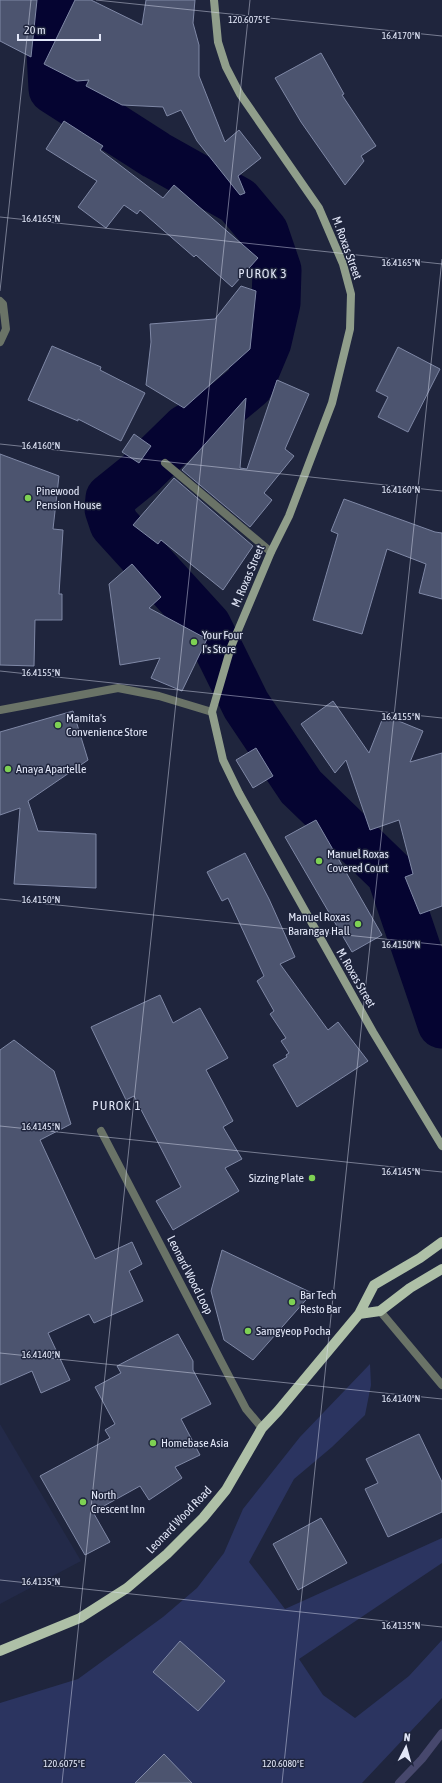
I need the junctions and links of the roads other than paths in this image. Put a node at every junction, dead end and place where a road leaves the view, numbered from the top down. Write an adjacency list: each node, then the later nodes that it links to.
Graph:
1 (214, 0): 5 (main road, M. Roxas Street)
2 (0, 301): 3 (street)
3 (0, 342)
4 (165, 463): 5 (street)
5 (271, 552): 7 (main road, M. Roxas Street)
6 (0, 710): 7 (street)
7 (212, 712): 9 (main road, M. Roxas Street)
8 (101, 1131): 15 (street, Leonard Wood Loop)
9 (442, 1146)
10 (442, 1242): 13 (main road, Leonard Wood Road)
11 (442, 1269): 12 (main road)
12 (380, 1311): 13 (main road); 14 (street)
13 (359, 1314): 15 (main road, Leonard Wood Road)
14 (442, 1385)
15 (262, 1428): 16 (main road, Leonard Wood Road)
16 (0, 1651)

